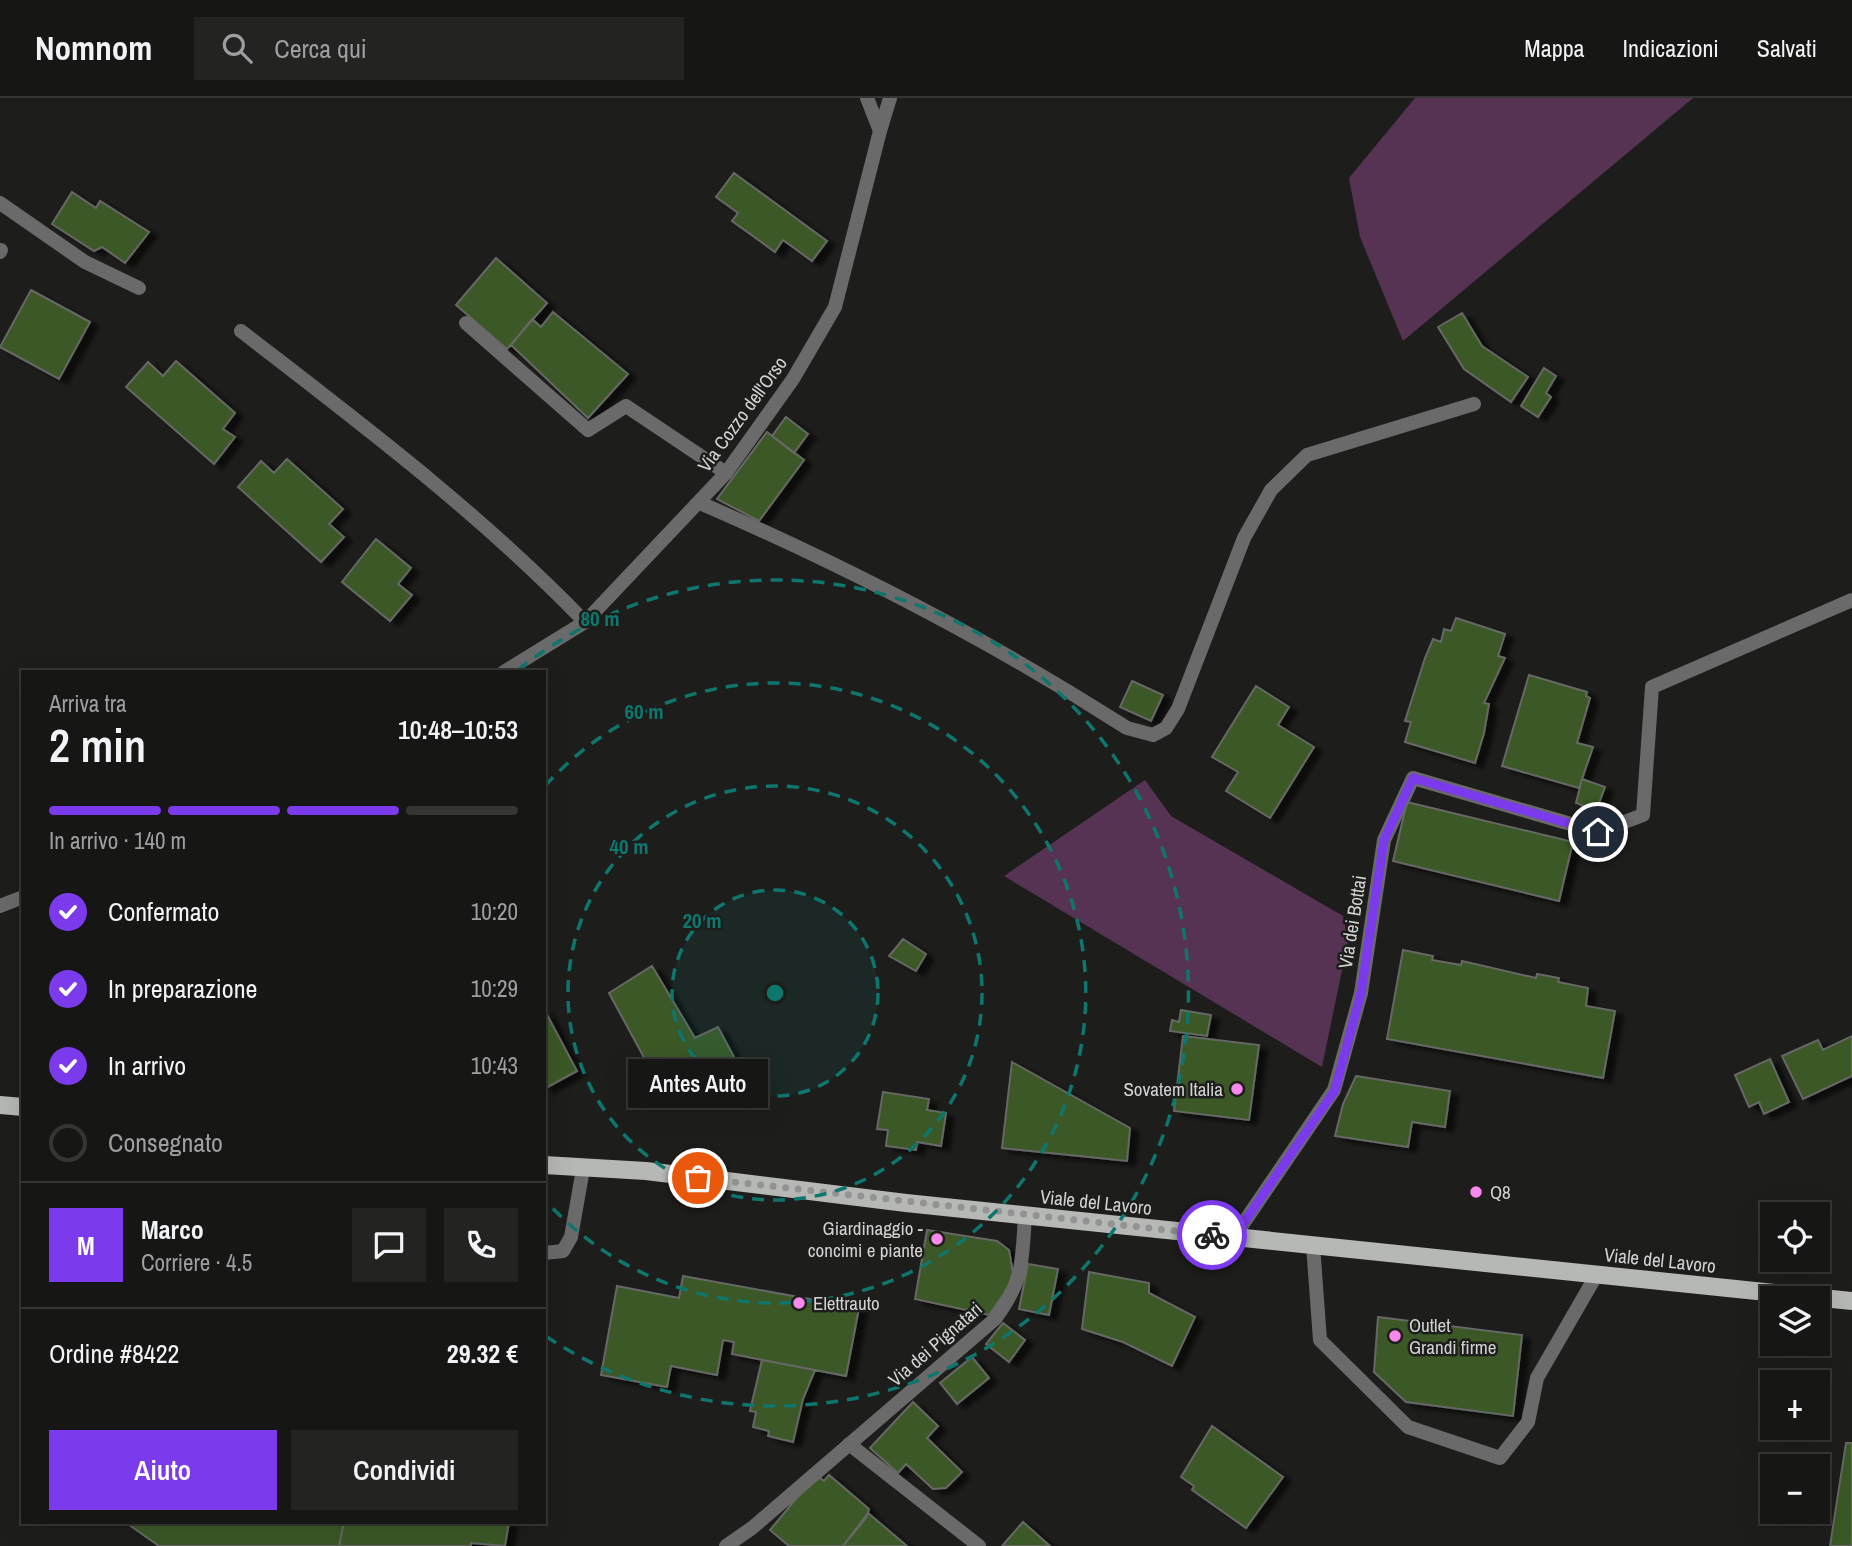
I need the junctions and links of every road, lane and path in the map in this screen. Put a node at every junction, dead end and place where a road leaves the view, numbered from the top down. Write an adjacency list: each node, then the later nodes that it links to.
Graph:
1 (867, 98): 3 (street)
2 (891, 98): 3 (street, Via Cozzo dell'Orso)
3 (880, 131): 9 (street, Via Cozzo dell'Orso)
4 (0, 203): 5 (street)
5 (139, 288)
6 (466, 323): 9 (street)
7 (241, 331): 12 (street)
8 (1474, 404): 10 (street)
9 (726, 473): 10 (street, Via Cozzo dell'Orso)
10 (700, 503): 12 (street, Via Cozzo dell'Orso)
11 (1852, 600): 21 (street, Via dei Bottai)
12 (585, 622): 13 (street, Via Cozzo dell'Orso)
13 (506, 670)
14 (21, 898): 15 (street)
15 (0, 906)
16 (0, 1105): 17 (main road)
17 (21, 1107)
18 (546, 1165): 19 (main road, Viale del Lavoro)
19 (583, 1168): 20 (main road, Viale del Lavoro); 23 (street)
20 (1025, 1216): 21 (main road, Viale del Lavoro); 26 (street, Via dei Pignatari)
21 (1234, 1237): 22 (main road, Viale del Lavoro)
22 (1313, 1245): 24 (main road, Viale del Lavoro); 24 (street)
23 (546, 1253)
24 (1597, 1274): 25 (main road, Viale del Lavoro)
25 (1852, 1301)
26 (849, 1444): 27 (street, Via dei Pignatari); 28 (street)
27 (726, 1546)
28 (979, 1546)

